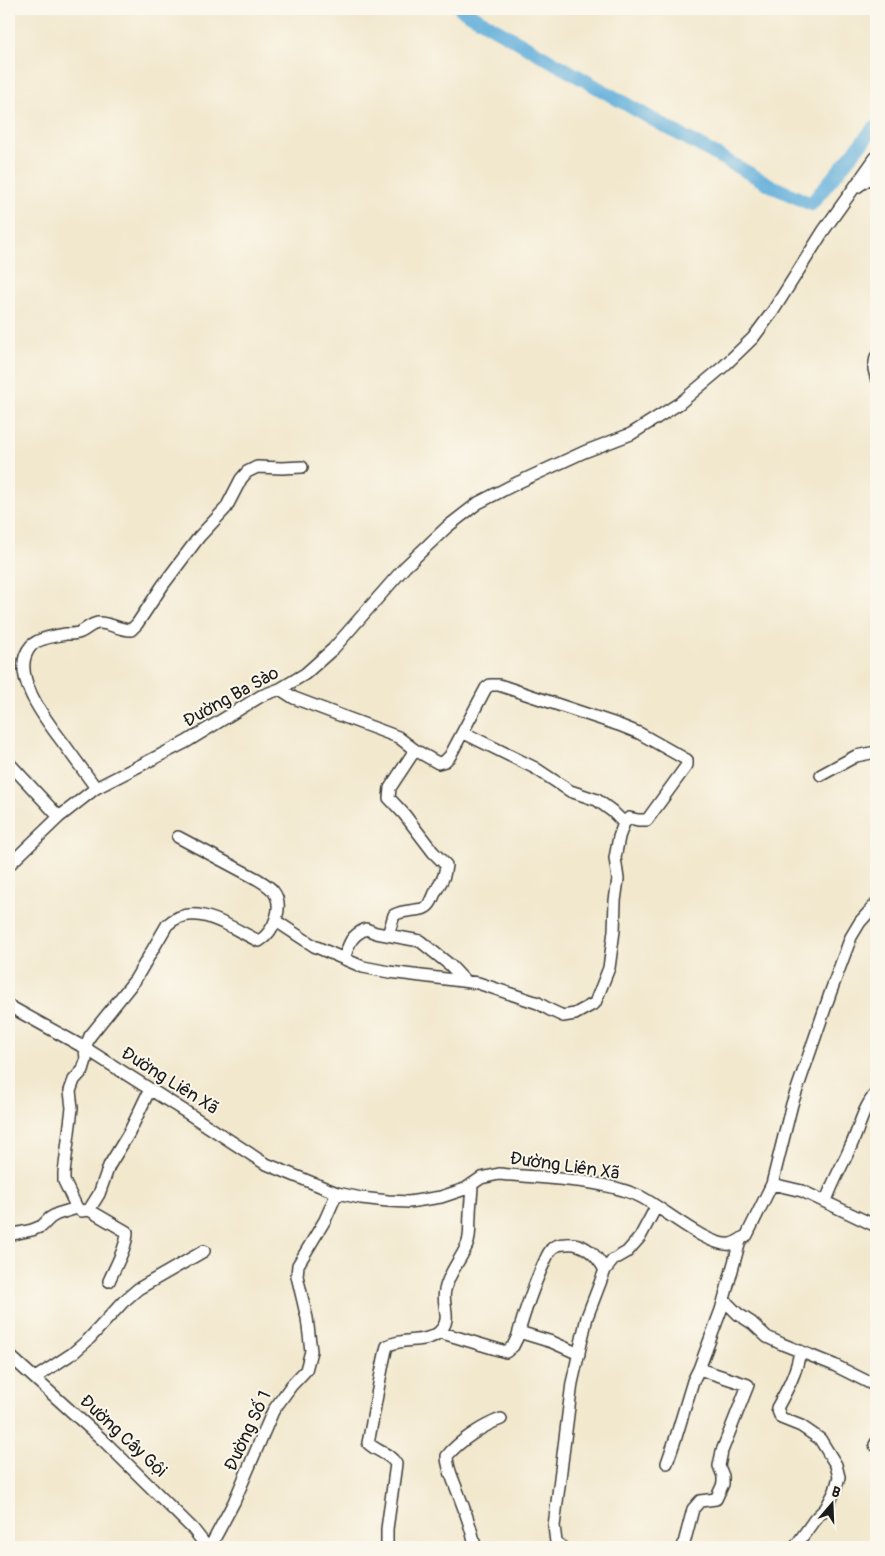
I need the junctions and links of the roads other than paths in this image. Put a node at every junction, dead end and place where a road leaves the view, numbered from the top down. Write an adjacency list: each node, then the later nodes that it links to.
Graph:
1 (876, 157): 3 (street, Đường Ba Sào)
2 (876, 176): 3 (street)
3 (851, 190): 7 (street, Đường Ba Sào)
4 (876, 357): 5 (street)
5 (876, 377)
6 (302, 467): 13 (street)
7 (280, 689): 9 (street); 13 (street, Đường Ba Sào)
8 (464, 733): 9 (street); 15 (street); 15 (street)
9 (415, 750): 20 (street)
10 (876, 752): 12 (street)
11 (9, 763): 14 (street)
12 (821, 775)
13 (96, 788): 14 (street, Đường Ba Sào)
14 (59, 817): 17 (street, Đường Ba Sào)
15 (624, 823): 22 (street)
16 (178, 837): 19 (street)
17 (9, 865)
18 (876, 904): 28 (street)
19 (276, 921): 21 (street); 24 (street)
20 (388, 935): 21 (street); 22 (street)
21 (344, 959): 22 (street)
22 (465, 981)
23 (9, 1006): 24 (street, Đường Liên Xã)
24 (85, 1048): 25 (street, Đường Liên Xã); 32 (street)
25 (150, 1089): 29 (street, Đường Liên Xã); 33 (street)
26 (876, 1093): 30 (street)
27 (472, 1184): 29 (street, Đường Liên Xã); 31 (street, Đường Liên Xã); 41 (street)
28 (772, 1184): 30 (street); 36 (street)
29 (337, 1193): 51 (street, Đường Số 1)
30 (826, 1201): 34 (street)
31 (656, 1207): 36 (street, Đường Liên Xã); 38 (street)
32 (77, 1208): 33 (street); 35 (street)
33 (90, 1210): 39 (street)
34 (876, 1226)
35 (9, 1235)
36 (740, 1241): 40 (street)
37 (204, 1251): 47 (street)
38 (605, 1270): 42 (street); 44 (street)
39 (108, 1281)
40 (724, 1300): 43 (street); 46 (street)
41 (439, 1332): 42 (street); 52 (street)
42 (519, 1332): 44 (street)
43 (800, 1351): 48 (street); 56 (street)
44 (579, 1354): 54 (street)
45 (9, 1355): 47 (street, Đường Cây Gội)
46 (699, 1369): 50 (street); 55 (street)
47 (35, 1378): 51 (street, Đường Cây Gội)
48 (876, 1388)
49 (501, 1419): 53 (street)
50 (667, 1463)
51 (209, 1547)
52 (387, 1547)
53 (475, 1547)
54 (562, 1547)
55 (683, 1547)
56 (795, 1547)

